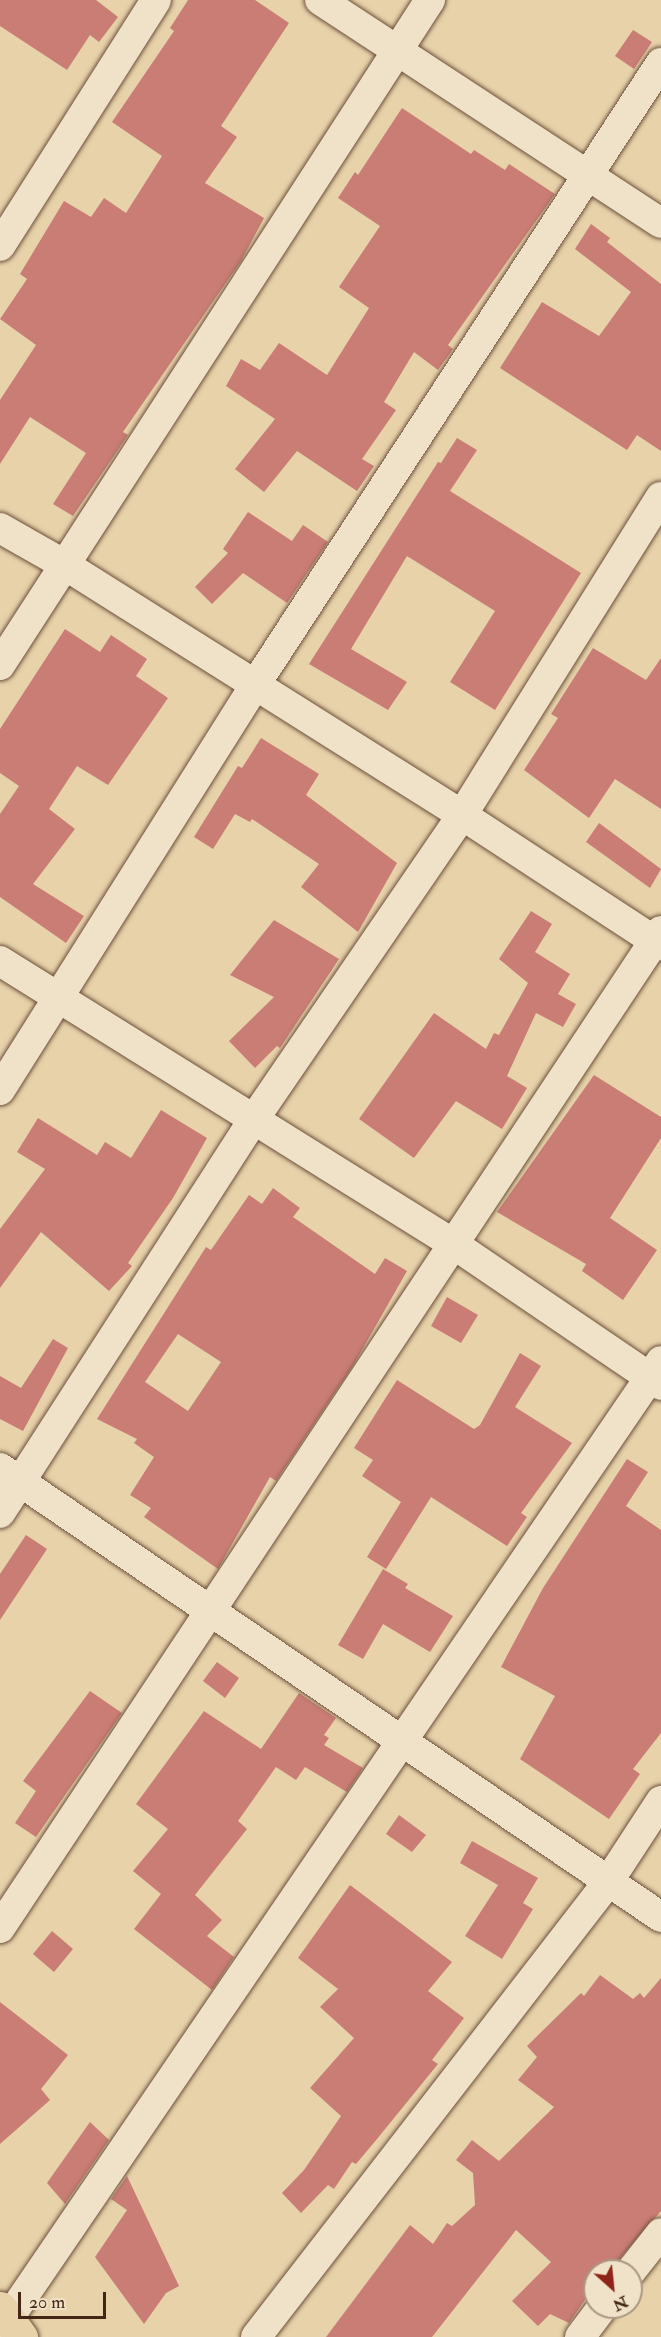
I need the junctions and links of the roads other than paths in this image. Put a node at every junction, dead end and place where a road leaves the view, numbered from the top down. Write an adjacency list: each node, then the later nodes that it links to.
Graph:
1 (156, 0): 8 (street)
2 (320, 0): 4 (street)
3 (430, 0): 4 (street)
4 (396, 53): 6 (street); 11 (street)
5 (661, 63): 6 (street)
6 (587, 176): 7 (street); 13 (street)
7 (661, 223)
8 (0, 246)
9 (661, 497): 14 (street)
10 (0, 528): 11 (street)
11 (65, 565): 12 (street); 13 (street)
12 (0, 665)
13 (255, 685): 14 (street); 17 (street)
14 (462, 815): 15 (street); 19 (street)
15 (659, 939): 20 (street)
16 (0, 961): 17 (street)
17 (59, 998): 18 (street); 19 (street)
18 (0, 1090)
19 (254, 1119): 20 (street); 22 (street)
20 (455, 1245): 21 (street); 24 (street)
21 (658, 1375): 25 (street)
22 (10, 1475): 23 (street); 24 (street)
23 (0, 1513)
24 (207, 1611): 25 (street); 29 (street)
25 (402, 1743): 27 (street); 33 (street)
26 (661, 1801): 27 (street)
27 (608, 1882): 28 (street); 34 (street)
28 (661, 1917)
29 (0, 1928)
30 (661, 2233): 31 (street)
31 (640, 2259)
32 (594, 2319): 35 (street)
33 (7, 2322)
34 (256, 2337)
35 (580, 2337)

